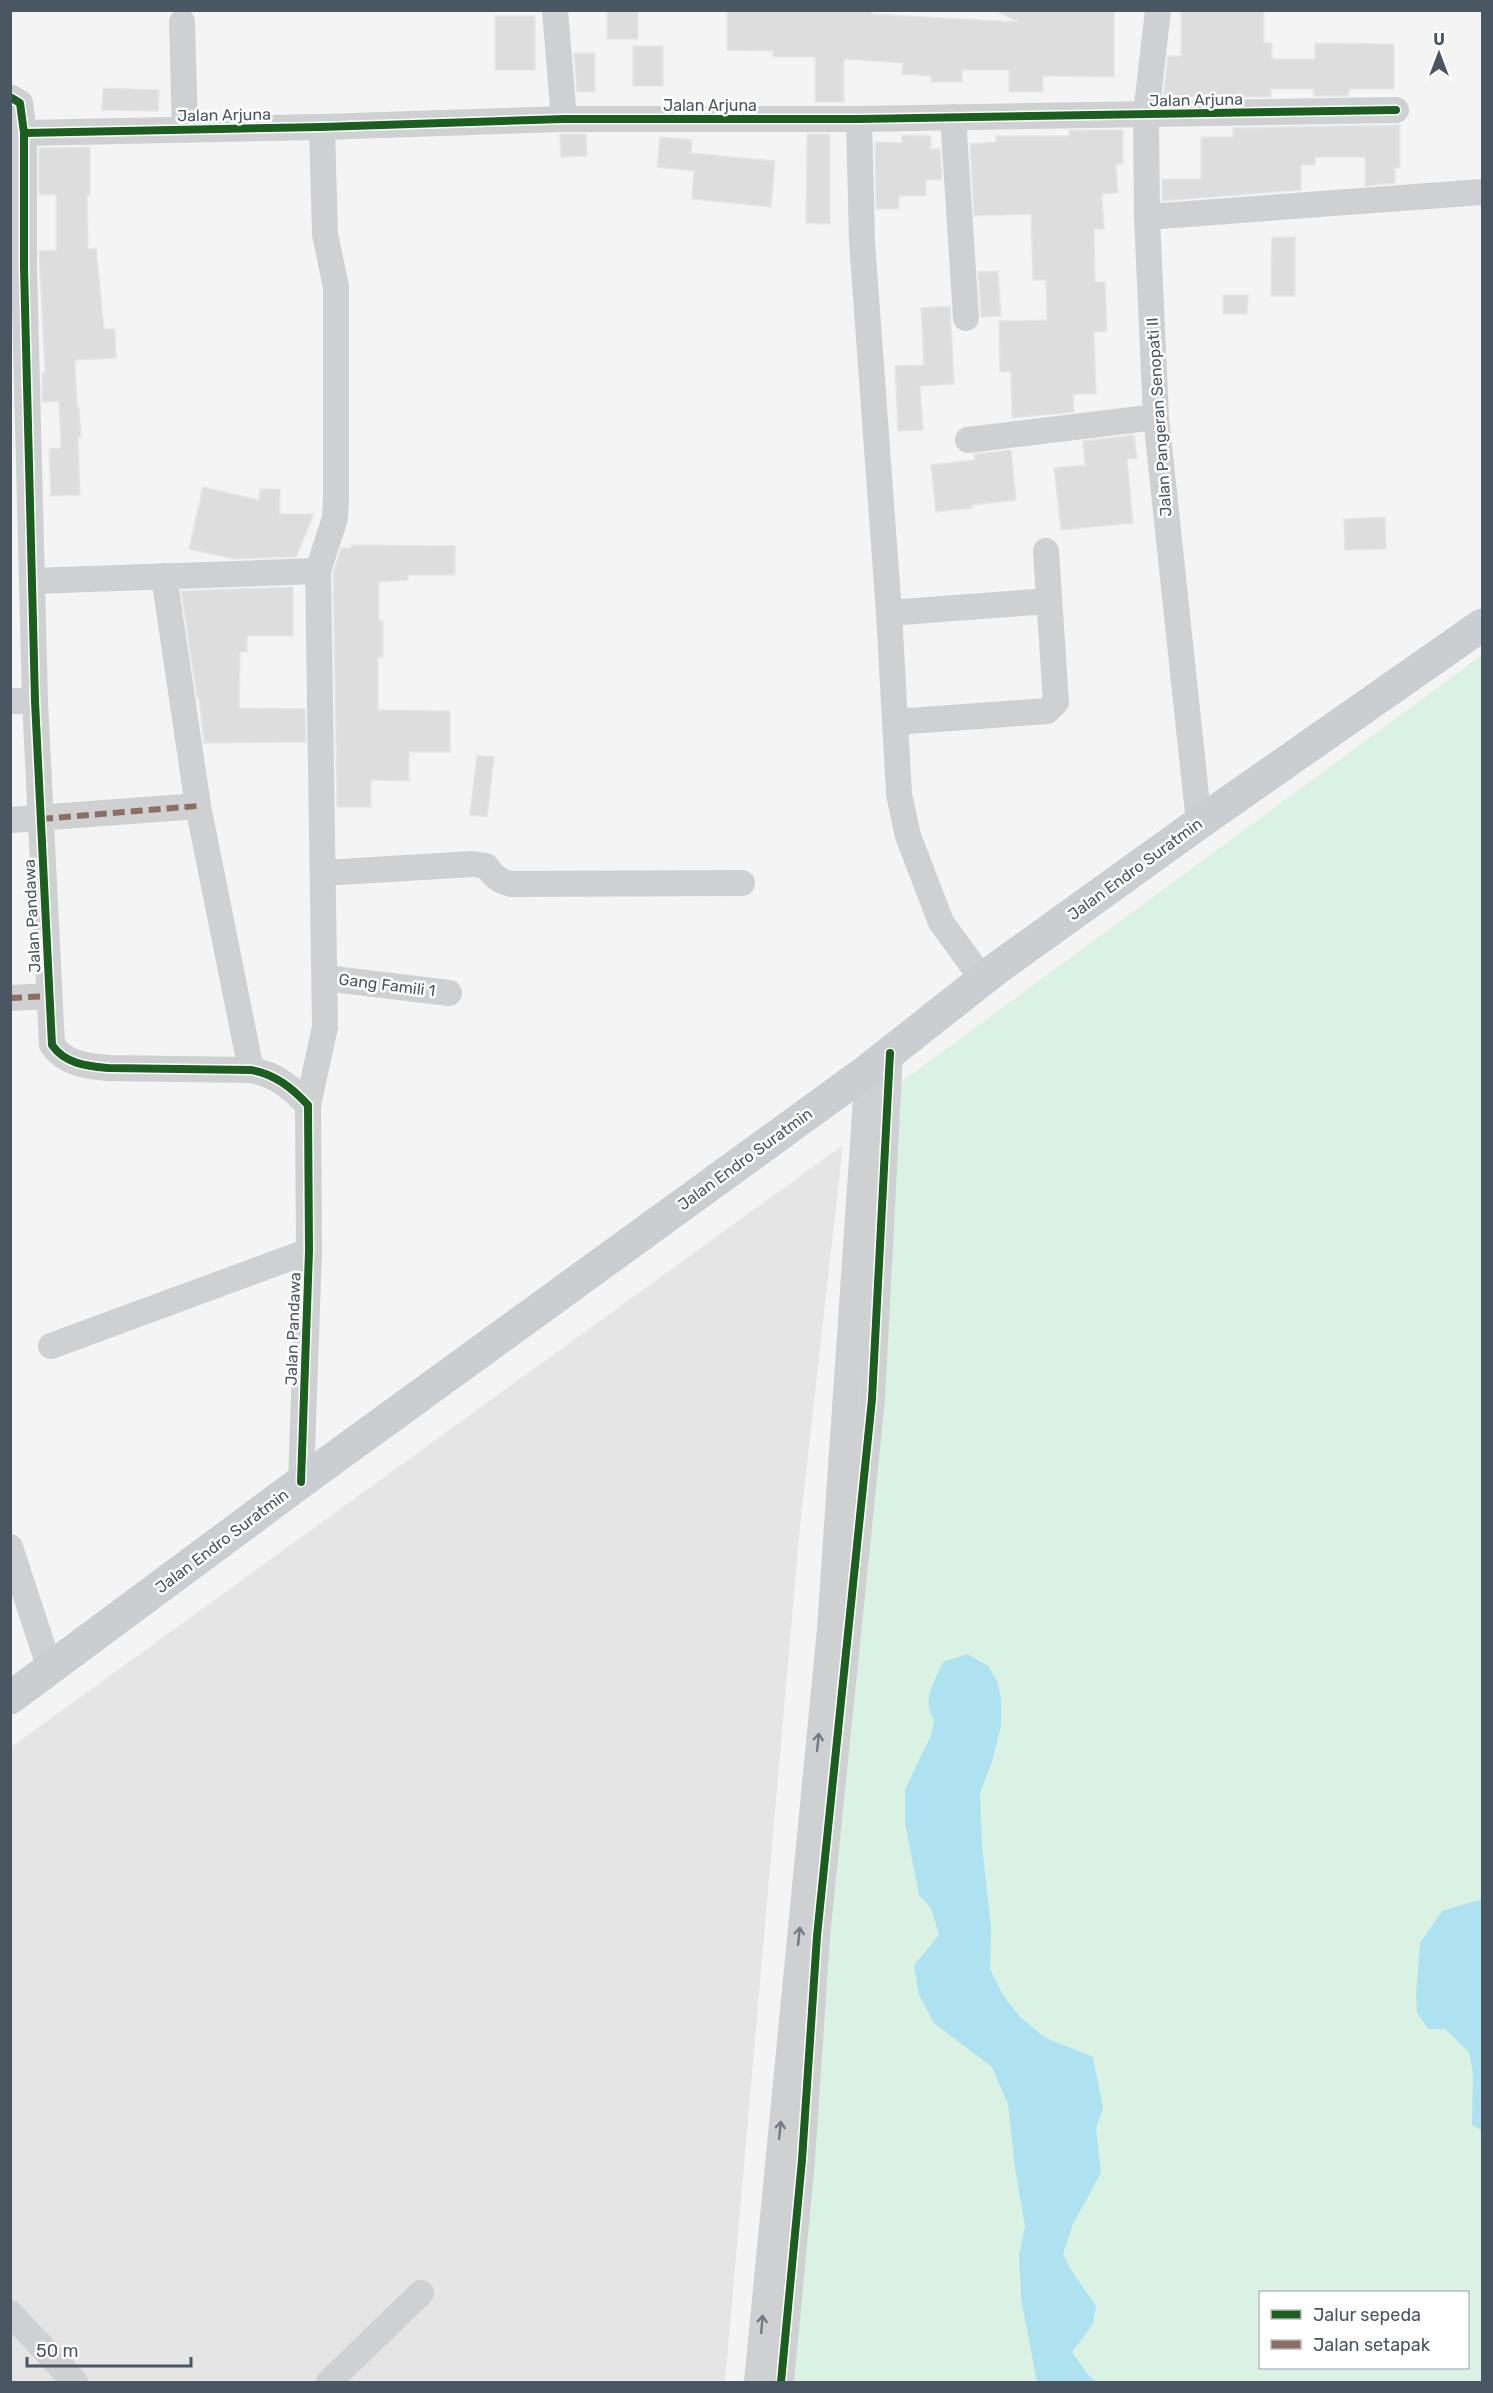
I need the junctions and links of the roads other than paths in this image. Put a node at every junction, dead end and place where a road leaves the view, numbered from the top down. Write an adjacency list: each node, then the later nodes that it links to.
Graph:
1 (555, 10): 8 (street)
2 (1158, 10): 6 (street, Jalan Pangeran Senopati II)
3 (182, 22): 11 (street)
4 (10, 97): 12 (street, Jalan Pandawa)
5 (1396, 110): 6 (street, Jalan Arjuna)
6 (1146, 115): 7 (street, Jalan Arjuna); 14 (street, Jalan Pangeran Senopati II)
7 (953, 117): 9 (street, Jalan Arjuna); 16 (street)
8 (564, 119): 9 (street, Jalan Arjuna); 10 (street, Jalan Arjuna)
9 (859, 119): 25 (street)
10 (322, 127): 11 (street, Jalan Arjuna); 21 (street)
11 (185, 129): 12 (street, Jalan Arjuna)
12 (24, 133): 15 (street, Jalan Pandawa)
13 (1482, 192): 14 (street)
14 (1147, 217): 17 (street, Jalan Pangeran Senopati II)
15 (17, 267): 19 (street, Jalan Pandawa)
16 (966, 318)
17 (1156, 417): 18 (street); 32 (street, Jalan Pangeran Senopati II)
18 (968, 440)
19 (21, 507): 23 (street, Jalan Pandawa)
20 (1046, 551): 24 (street)
21 (318, 571): 22 (street); 33 (street)
22 (164, 576): 23 (street); 29 (street)
23 (32, 581): 27 (street, Jalan Pandawa)
24 (1050, 601): 25 (street); 28 (street)
25 (889, 613): 28 (street)
26 (1482, 625): 32 (main road, Jalan Endro Suratmin)
27 (23, 701): 30 (street, Jalan Pandawa)
28 (895, 722): 35 (street)
29 (198, 806): 30 (street); 41 (street)
30 (41, 819): 31 (street); 38 (street, Jalan Pandawa)
31 (10, 820)
32 (1199, 823): 35 (main road, Jalan Endro Suratmin)
33 (323, 873): 34 (street); 36 (street)
34 (742, 883)
35 (989, 974): 40 (main road, Jalan Endro Suratmin)
36 (326, 978): 37 (street, Gang Famili 1); 42 (street)
37 (449, 993)
38 (49, 996): 39 (street); 41 (street, Jalan Pandawa)
39 (10, 998)
40 (879, 1062): 45 (main road, Jalan Endro Suratmin); 53 (street, one-way to 40); 54 (street)
41 (251, 1070): 42 (street, Jalan Pandawa)
42 (308, 1105): 43 (street, Jalan Pandawa)
43 (309, 1251): 44 (street); 45 (street, Jalan Pandawa)
44 (51, 1346)
45 (301, 1482): 47 (main road, Jalan Endro Suratmin)
46 (10, 1546): 47 (street)
47 (50, 1669): 48 (main road, Jalan Endro Suratmin)
48 (10, 1698)
49 (421, 2293): 52 (street)
50 (10, 2313): 51 (street)
51 (75, 2382)
52 (329, 2382)
53 (757, 2382)
54 (781, 2382)

